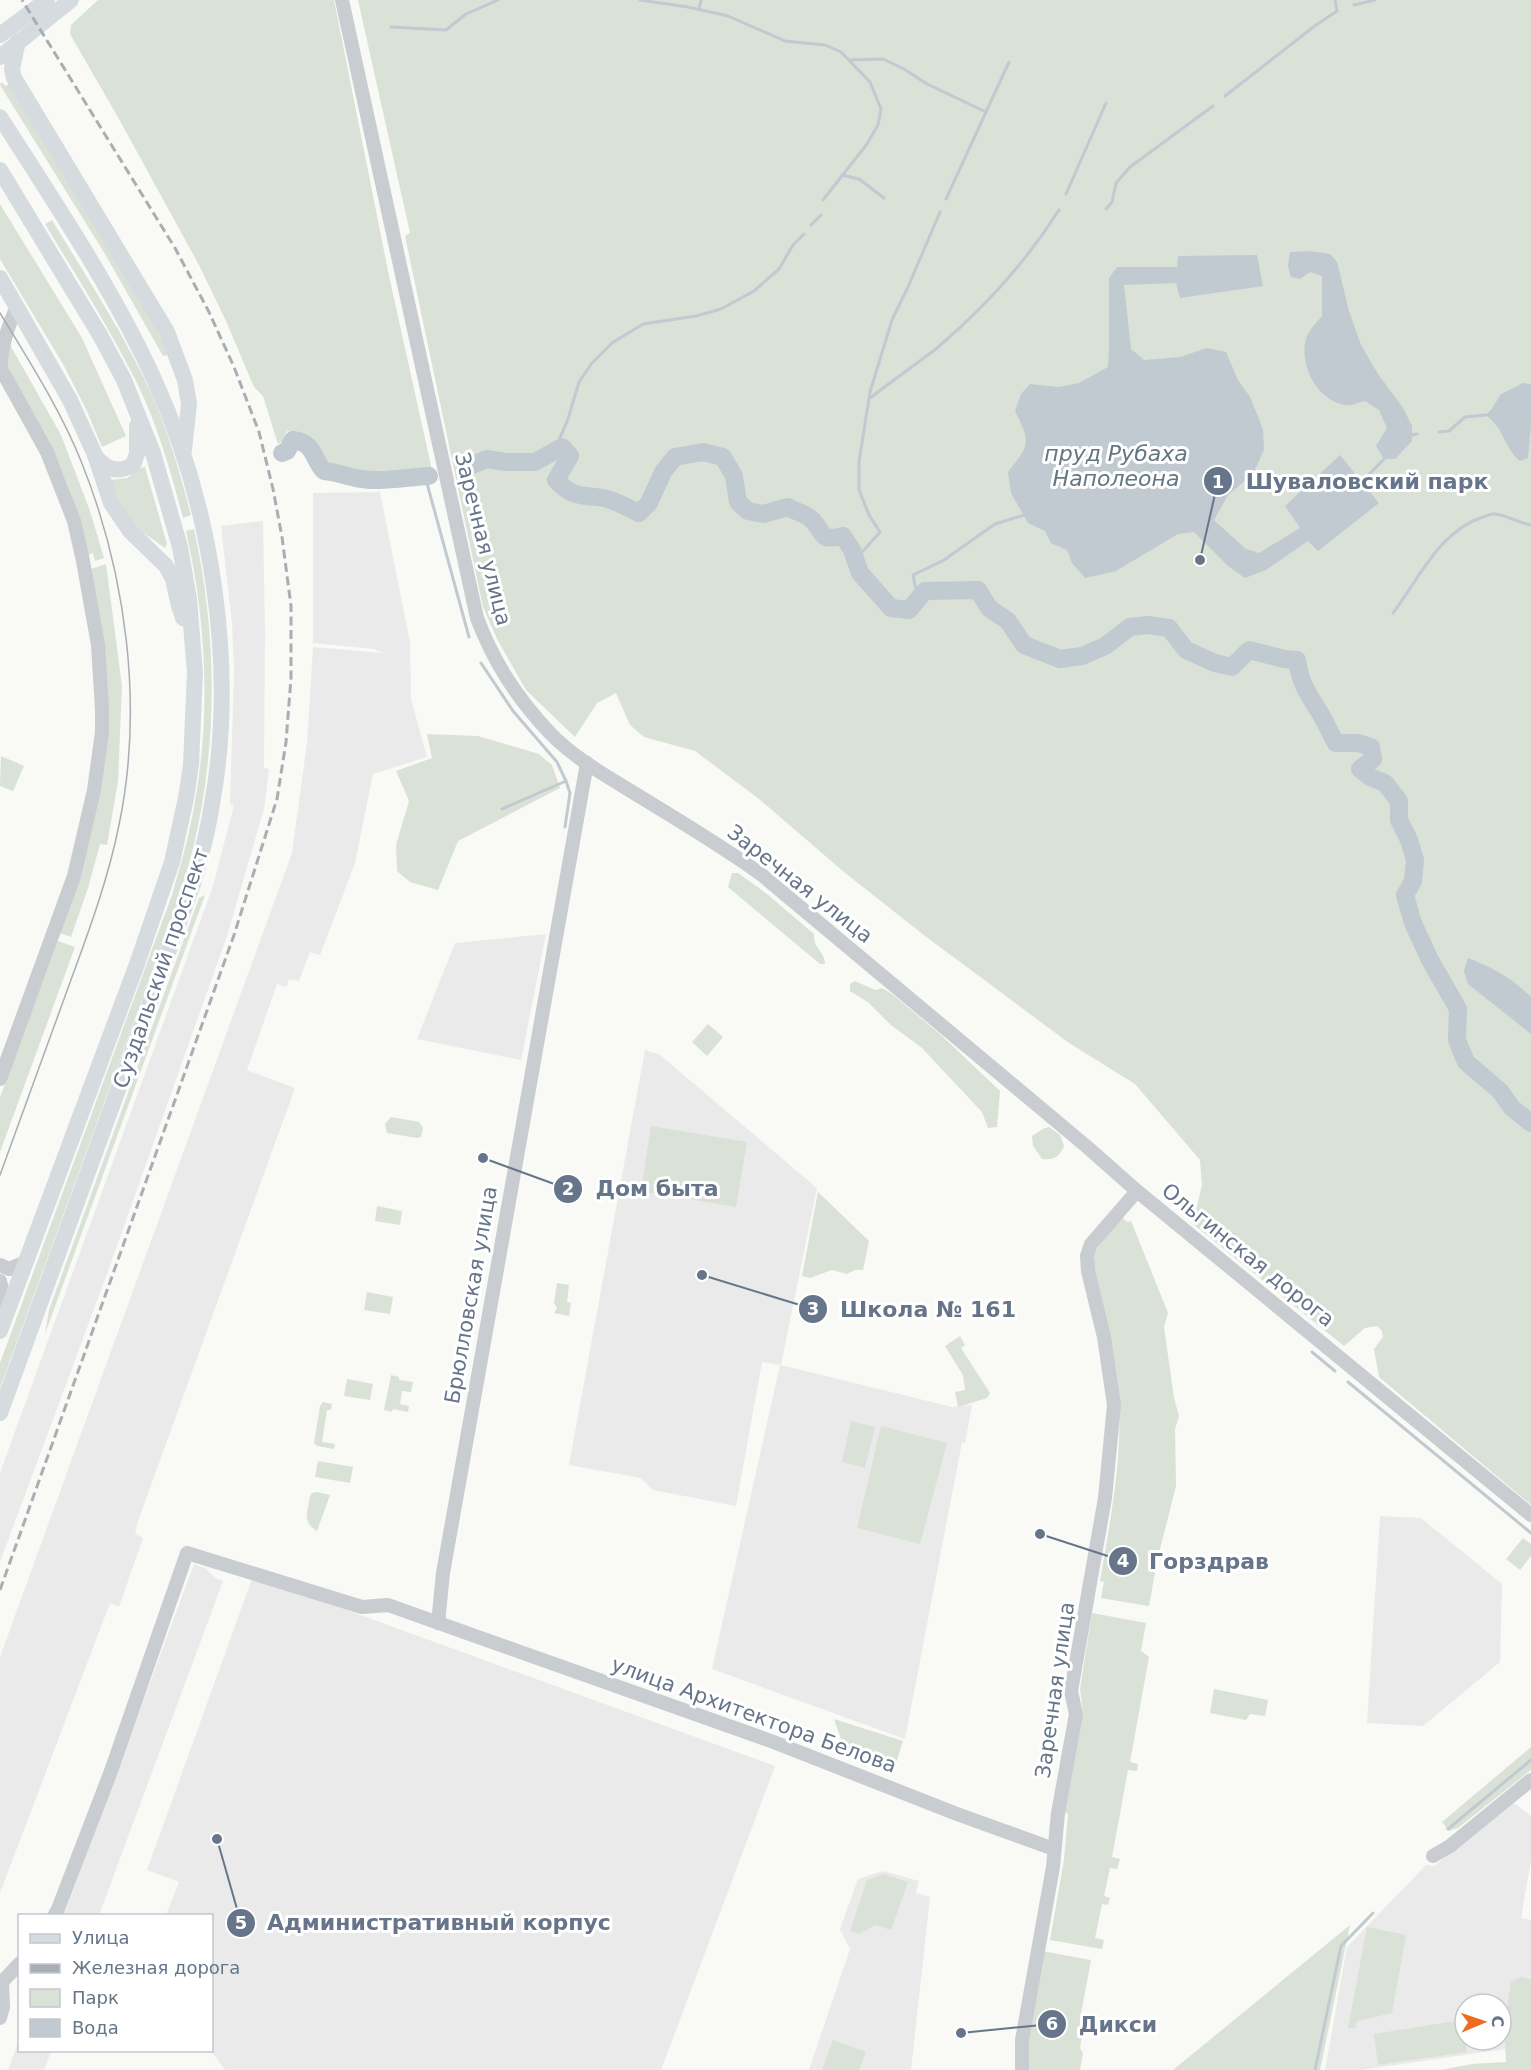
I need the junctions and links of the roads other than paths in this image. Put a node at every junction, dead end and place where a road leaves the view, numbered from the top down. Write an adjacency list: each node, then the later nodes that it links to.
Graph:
1 (47, 0): 4 (main road)
2 (71, 0): 4 (main road)
3 (342, 0): 15 (street, Заречная улица)
4 (6, 34): 5 (main road); 12 (main road)
5 (0, 57)
6 (0, 117): 12 (main road, Суздальский проспект)
7 (0, 170): 11 (main road, Суздальский проспект)
8 (0, 278): 9 (main road)
9 (17, 306): 10 (street); 13 (main road)
10 (0, 364): 17 (street)
11 (135, 408): 13 (main road); 14 (main road, Суздальский проспект)
12 (184, 454): 24 (main road, Суздальский проспект)
13 (94, 455): 14 (main road)
14 (194, 646): 19 (main road, Суздальский проспект)
15 (587, 763): 16 (street, Заречная улица); 26 (street, Брюлловская улица)
16 (941, 1024): 18 (street, Ольгинская дорога)
17 (0, 1079)
18 (1137, 1191): 25 (street, Ольгинская дорога); 28 (street, Заречная улица)
19 (26, 1262): 20 (street); 22 (main road, Суздальский проспект)
20 (0, 1265)
21 (0, 1281): 22 (street)
22 (7, 1311): 23 (main road, Суздальский проспект)
23 (0, 1331)
24 (0, 1413)
25 (1531, 1515)
26 (438, 1623): 28 (street, улица Архитектора Белова); 30 (street, улица Архитектора Белова)
27 (1531, 1780): 29 (street)
28 (1054, 1849): 33 (street, Заречная улица)
29 (1433, 1856)
30 (55, 1914)
31 (18, 1965): 32 (street)
32 (0, 2018)
33 (1022, 2070)

